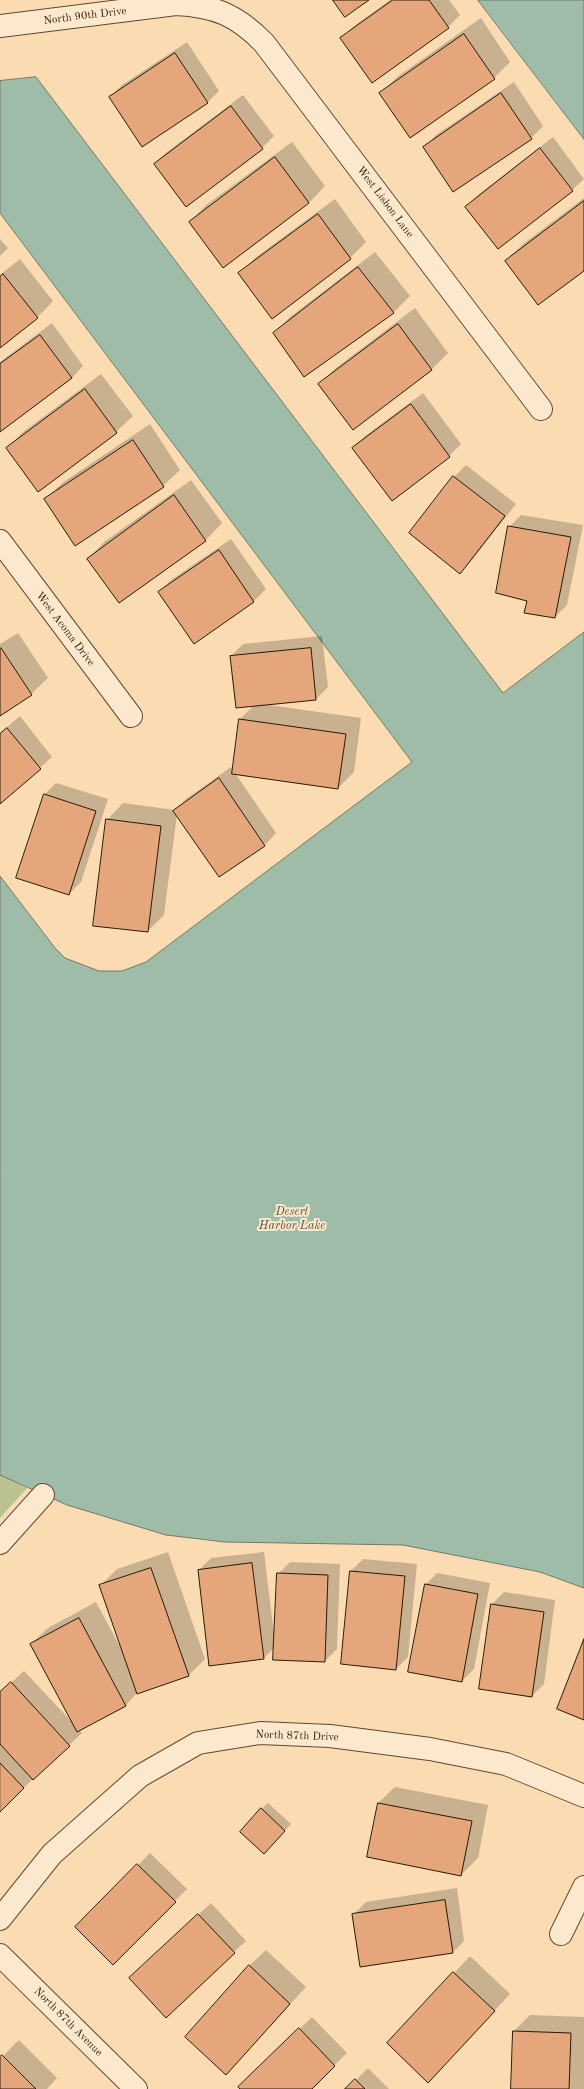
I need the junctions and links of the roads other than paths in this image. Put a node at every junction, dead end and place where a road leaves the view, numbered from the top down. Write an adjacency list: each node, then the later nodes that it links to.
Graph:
1 (217, 9): 2 (street, North 90th Drive); 3 (street, West Lisbon Lane)
2 (0, 26)
3 (541, 409)
4 (0, 541): 5 (street, West Acoma Drive)
5 (131, 716)
6 (43, 1495): 7 (street)
7 (0, 1543)
8 (584, 1796): 10 (street, North 87th Drive)
9 (584, 1887): 11 (street)
10 (0, 1919)
11 (561, 1934)
12 (0, 1955): 13 (street, North 87th Avenue)
13 (132, 2088)

